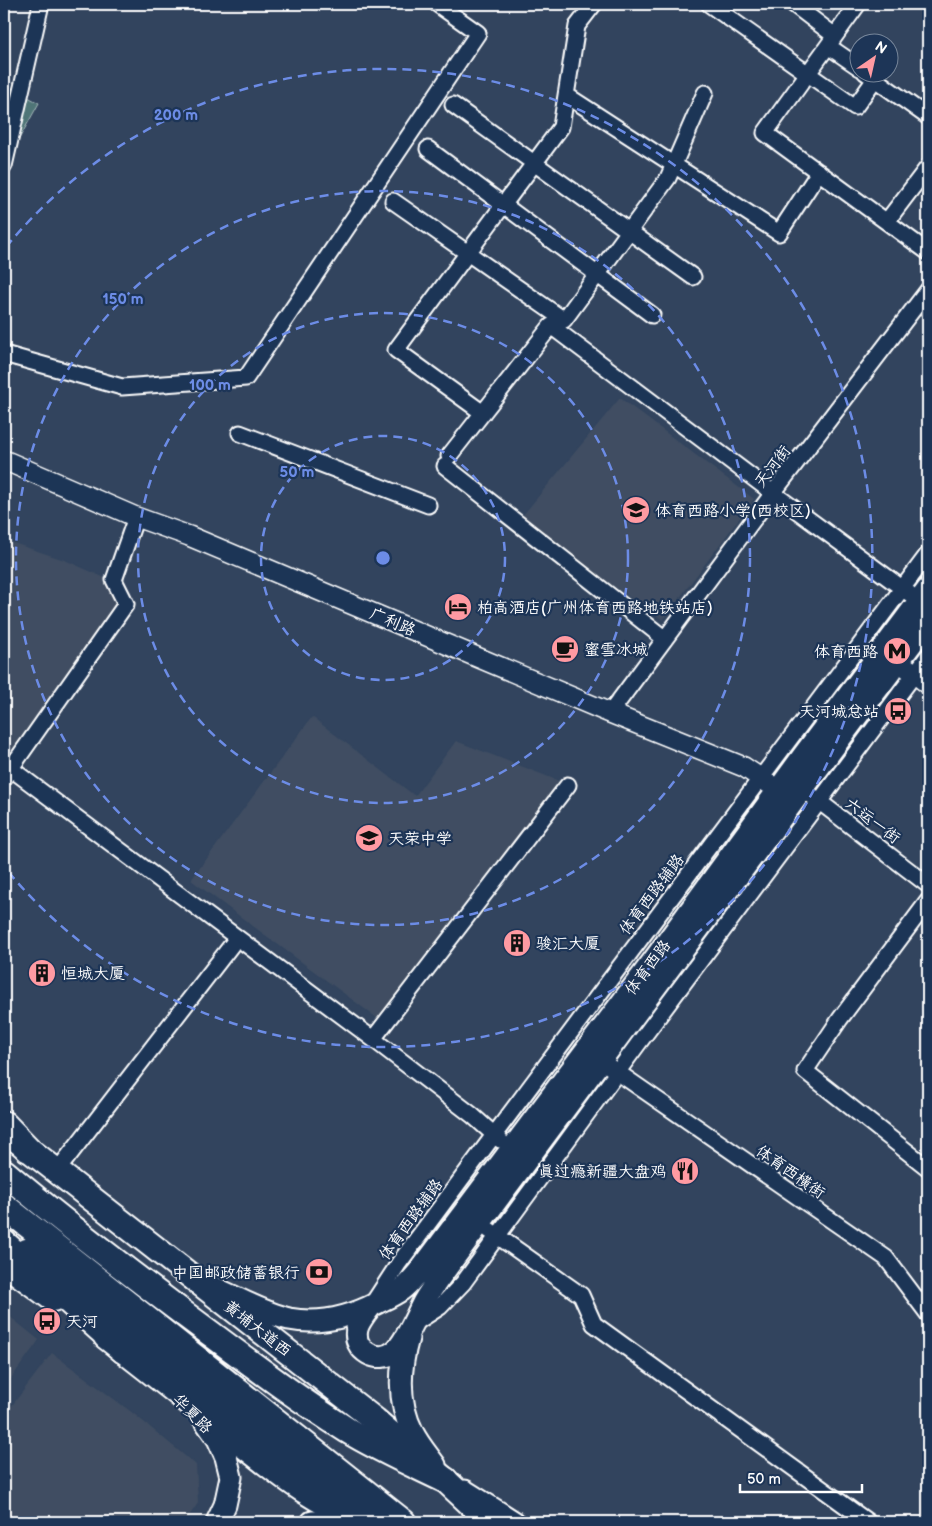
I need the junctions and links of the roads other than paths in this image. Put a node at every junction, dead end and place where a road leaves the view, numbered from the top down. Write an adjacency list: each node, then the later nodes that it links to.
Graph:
1 (41, 4): 17 (street)
2 (437, 4): 26 (street)
3 (592, 4): 13 (street)
4 (709, 4): 9 (street)
5 (793, 4): 7 (street)
6 (858, 4): 7 (street)
7 (831, 41): 8 (street); 9 (street)
8 (850, 59)
9 (808, 74): 10 (street); 19 (street)
10 (867, 82)
11 (878, 82): 15 (street)
12 (705, 93): 20 (street)
13 (566, 95): 19 (street); 27 (street)
14 (453, 104): 23 (street)
15 (928, 117)
16 (428, 149): 25 (street)
17 (4, 166)
18 (928, 167): 21 (street)
19 (819, 172): 21 (street)
20 (393, 201)
21 (888, 221): 22 (street)
22 (928, 252)
23 (693, 277)
24 (928, 290): 30 (street, 天河街)
25 (652, 315)
26 (4, 354)
27 (483, 413): 30 (street); 37 (street)
28 (240, 433): 31 (street)
29 (4, 460): 32 (street, 广利路)
30 (773, 494): 34 (street); 37 (street, 天河街)
31 (428, 505)
32 (136, 517): 40 (street, 广利路); 41 (street)
33 (928, 554): 34 (street, 体育西路辅路)
34 (902, 588): 35 (street); 42 (street, 体育西路辅路)
35 (924, 595): 45 (main road, 体育西路)
36 (928, 622): 39 (main road, 体育西路)
37 (665, 639): 40 (street, 天河街)
38 (928, 656): 39 (street)
39 (914, 673): 44 (main road, 体育西路); 46 (street)
40 (610, 713): 42 (street, 广利路)
41 (7, 773): 51 (street)
42 (760, 777): 45 (street, 广利路); 48 (street, 体育西路辅路)
43 (568, 785): 53 (street)
44 (802, 789): 46 (street, 六运一街); 52 (main road, 体育西路)
45 (778, 790): 50 (main road, 体育西路)
46 (820, 802): 47 (street, 六运一街); 52 (street)
47 (928, 885)
48 (674, 893): 50 (street); 57 (street, 体育西路辅路)
49 (928, 901): 60 (street)
50 (692, 905): 59 (main road, 体育西路)
51 (237, 938): 53 (street); 61 (street)
52 (684, 966): 54 (main road, 体育西路)
53 (373, 1039): 57 (street)
54 (609, 1066): 64 (main road, 体育西路); 65 (street); 70 (street, 体育西横街)
55 (4, 1124): 58 (highway)
56 (4, 1130): 58 (main road, 黄埔大道西)
57 (494, 1135): 59 (street); 69 (street, 体育西路辅路)
58 (28, 1149): 61 (main road, 黄埔大道西)
59 (511, 1149): 69 (main road, 体育西路)
60 (928, 1168)
61 (57, 1171): 68 (main road, 黄埔大道西)
62 (4, 1172): 73 (highway)
63 (9, 1219): 78 (main road); 79 (highway)
64 (480, 1223): 65 (street); 71 (main road, 体育西路)
65 (497, 1236): 71 (street); 82 (street)
66 (4, 1243): 72 (highway)
67 (4, 1263): 72 (main road)
68 (194, 1279): 69 (main road, 体育西路); 73 (main road, 黄埔大道西)
69 (371, 1306): 71 (main road)
70 (928, 1314)
71 (411, 1326): 73 (main road)
72 (123, 1350): 74 (main road, 华夏路); 77 (main road)
73 (446, 1480): 80 (main road); 81 (main road, 黄埔大道西)
74 (217, 1522)
75 (312, 1522): 76 (main road)
76 (352, 1522)
77 (374, 1522)
78 (382, 1522)
79 (403, 1522)
80 (490, 1522)
81 (514, 1522)
82 (868, 1522)

